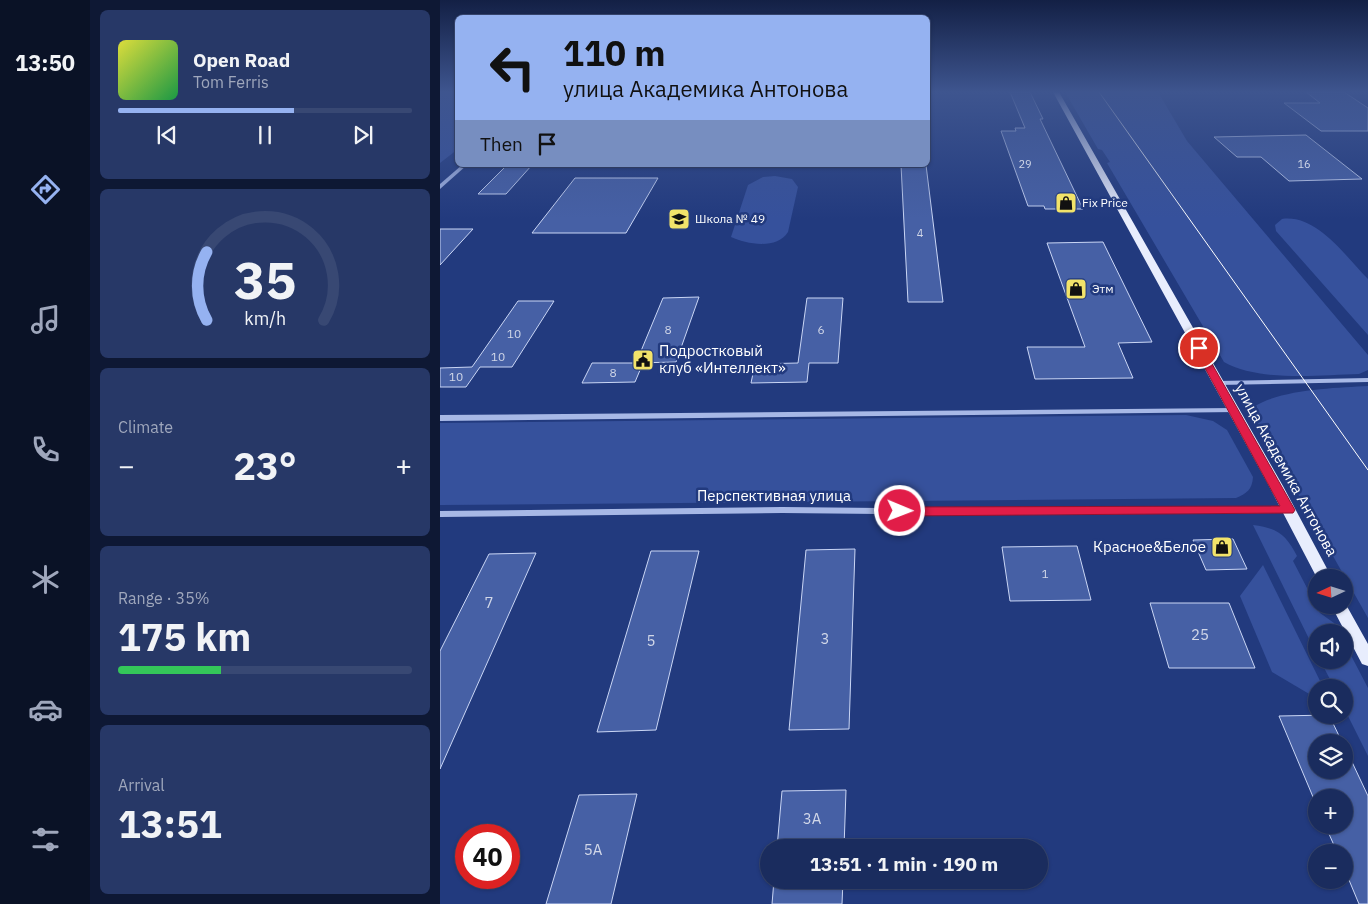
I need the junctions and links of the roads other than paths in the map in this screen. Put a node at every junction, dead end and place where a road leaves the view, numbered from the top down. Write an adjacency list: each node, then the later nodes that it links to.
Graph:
1 (1079, 134): 5 (main road, улица Академика Антонова)
2 (463, 167): 3 (street)
3 (440, 187)
4 (1368, 380): 5 (street)
5 (1218, 383): 6 (main road, улица Академика Антонова)
6 (1234, 410): 7 (street); 8 (main road, улица Академика Антонова)
7 (440, 418)
8 (1288, 510): 9 (street, Перспективная улица); 10 (main road, улица Академика Антонова)
9 (440, 514)
10 (1319, 569)
11 (1344, 614): 12 (main road)
12 (1368, 659)

